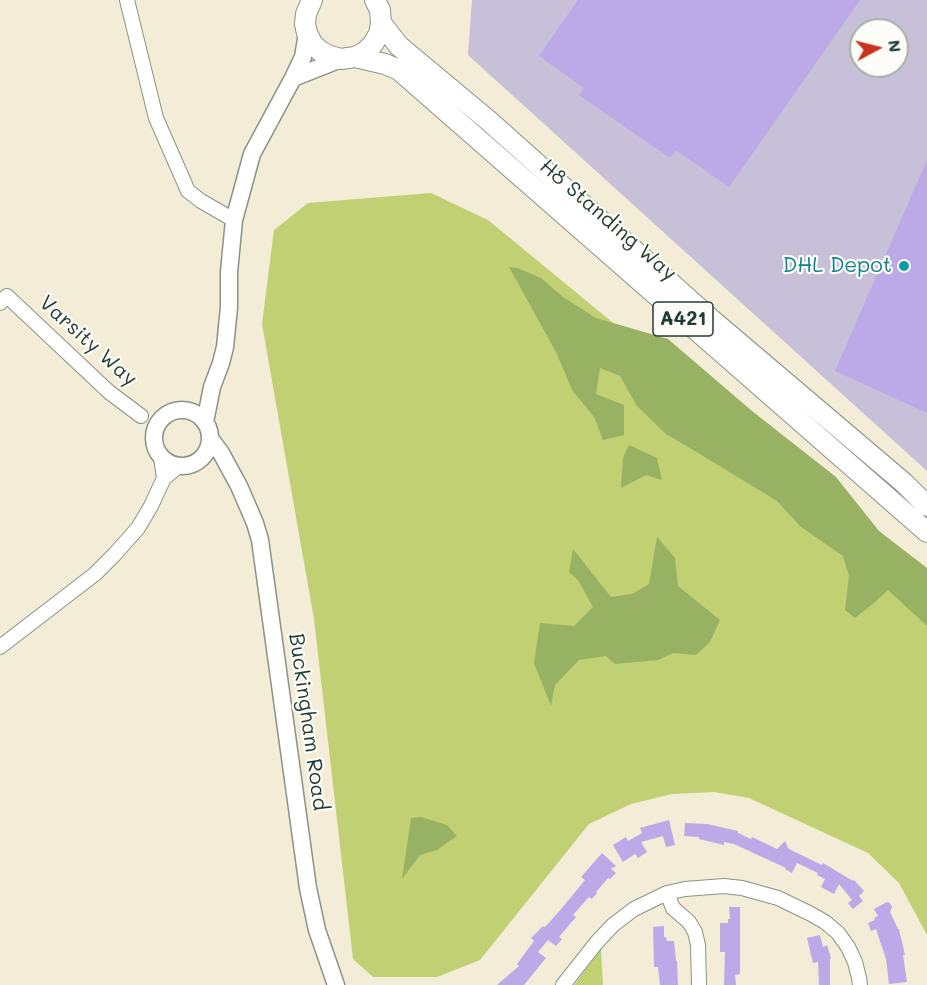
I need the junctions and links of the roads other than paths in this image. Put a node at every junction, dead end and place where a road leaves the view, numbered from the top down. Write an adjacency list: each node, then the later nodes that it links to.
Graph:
1 (127, 0): 8 (street)
2 (380, 8): 4 (highway, A421); 5 (highway, H8 Standing Way / A421)
3 (306, 12): 4 (highway, A421); 6 (main road)
4 (348, 58): 5 (highway, H8 Standing Way / A421); 6 (main road)
5 (422, 77): 7 (highway, H8 Standing Way / A421)
6 (293, 78): 8 (main road)
7 (447, 98): 19 (highway, H8 Standing Way / A421); 20 (highway, H8 Standing Way / A421)
8 (234, 220): 10 (main road)
9 (4, 299): 12 (street, Varsity Way)
10 (212, 387): 11 (main road); 13 (main road)
11 (182, 410): 13 (main road); 14 (main road)
12 (141, 416)
13 (208, 430): 15 (main road); 17 (main road, Buckingham Road)
14 (161, 457): 16 (main road); 18 (street)
15 (198, 461): 16 (main road); 17 (main road)
16 (179, 466): 18 (street)
17 (229, 468): 23 (main road, Buckingham Road)
18 (164, 478): 21 (street)
19 (927, 506)
20 (927, 532)
21 (0, 647)
22 (667, 893): 24 (street); 25 (street); 26 (street)
23 (336, 985)
24 (563, 985)
25 (699, 985)
26 (860, 985)

